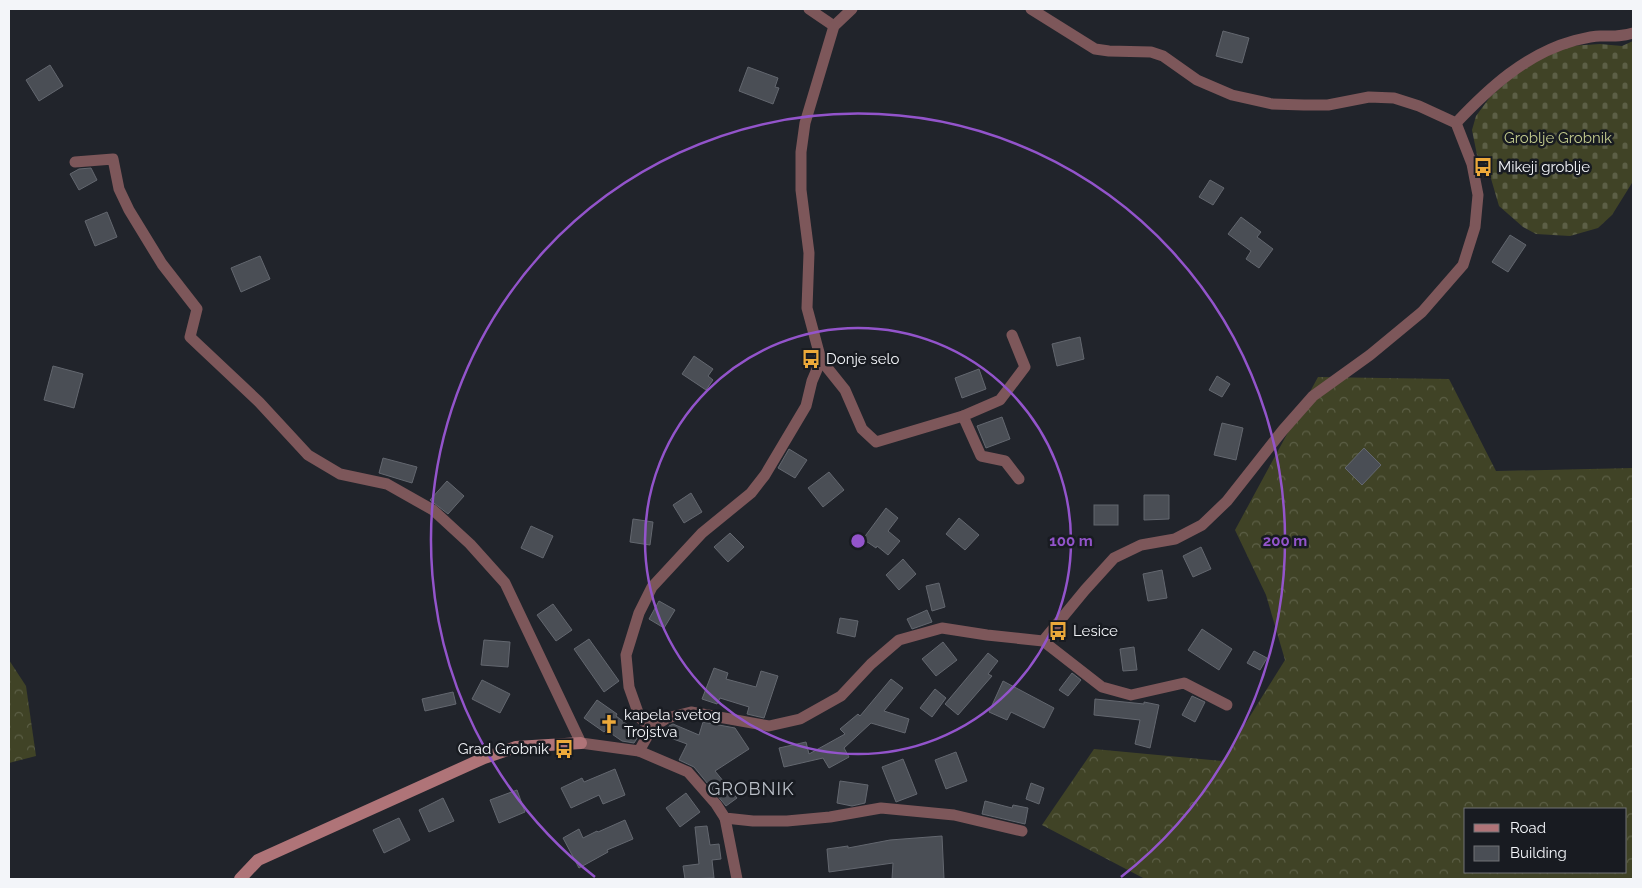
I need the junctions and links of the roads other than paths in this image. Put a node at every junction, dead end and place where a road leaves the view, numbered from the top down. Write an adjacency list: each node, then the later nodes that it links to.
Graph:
1 (808, 9): 4 (street)
2 (852, 9): 4 (street)
3 (1031, 9): 6 (street)
4 (834, 26): 9 (street)
5 (1633, 32): 6 (street)
6 (1456, 123): 12 (street)
7 (75, 162): 15 (street)
8 (1012, 336): 10 (street)
9 (821, 360): 10 (street); 14 (street)
10 (963, 416): 11 (street)
11 (1019, 478)
12 (1043, 641): 13 (street); 14 (street)
13 (1227, 705)
14 (652, 728): 16 (street)
15 (581, 744): 16 (street); 19 (main road)
16 (638, 751): 17 (street)
17 (725, 818): 18 (street); 20 (street)
18 (1022, 831)
19 (240, 879)
20 (737, 879)

